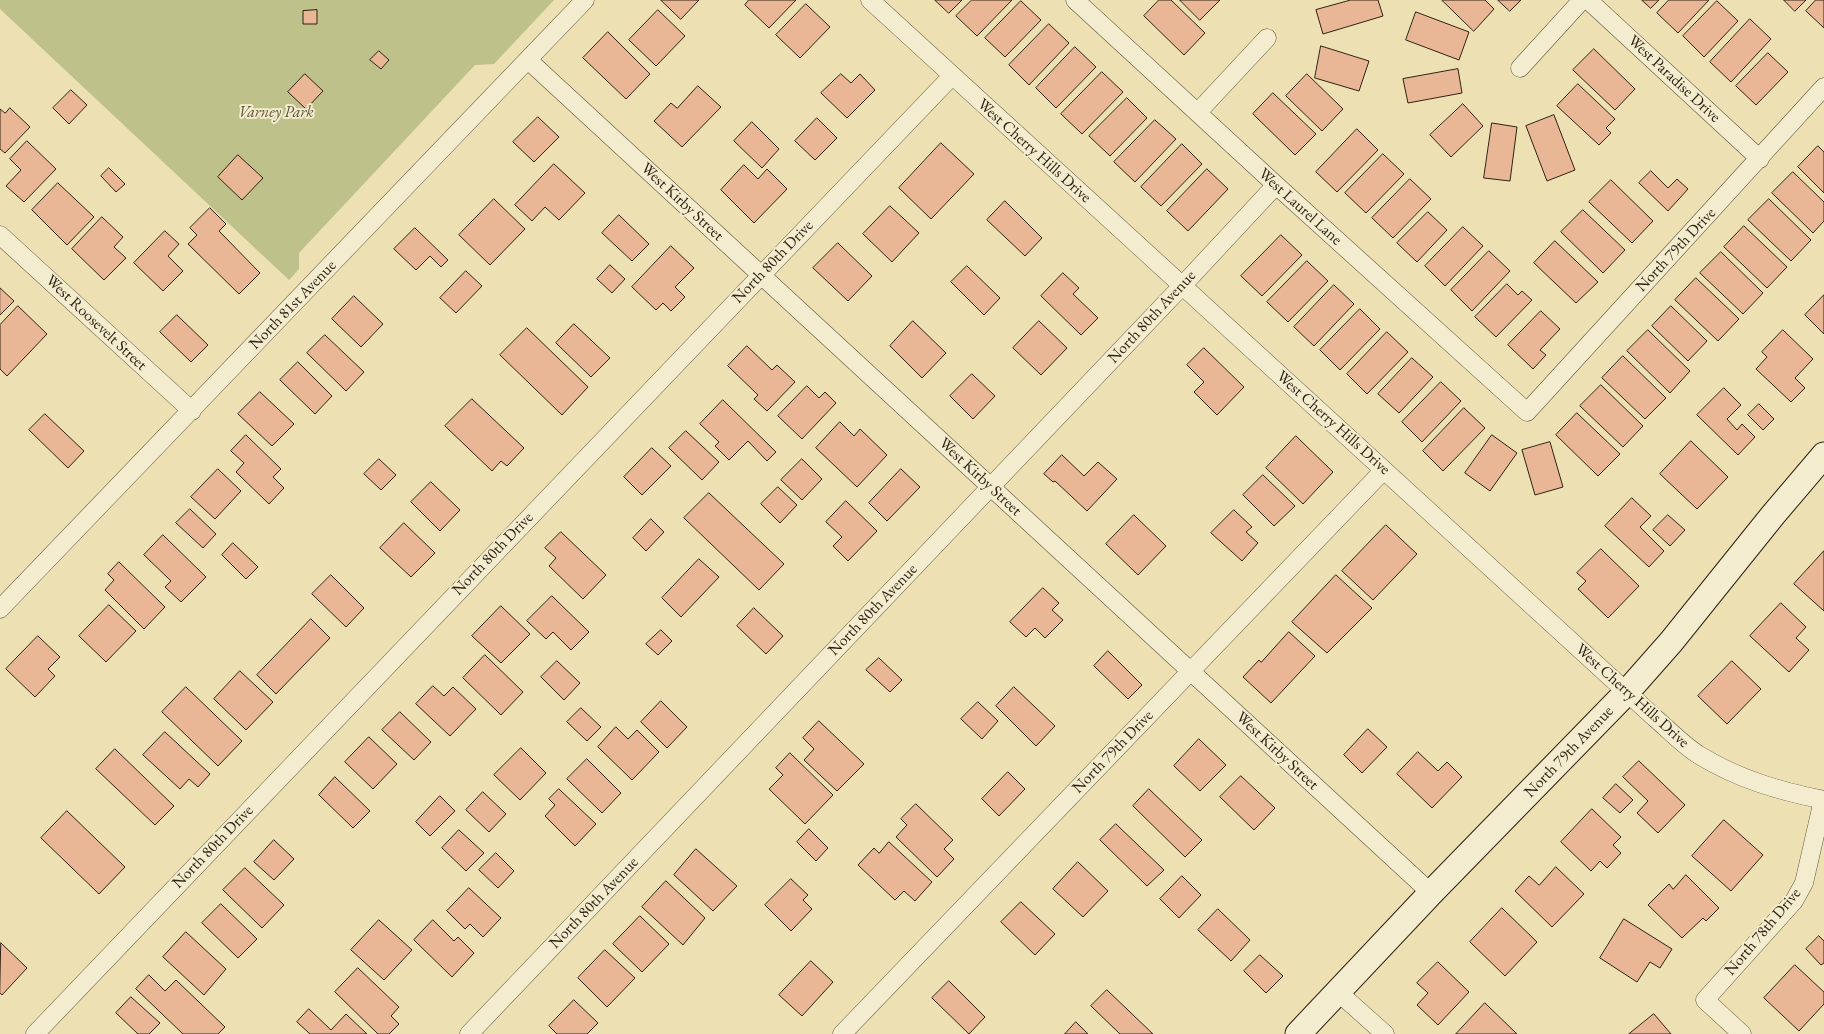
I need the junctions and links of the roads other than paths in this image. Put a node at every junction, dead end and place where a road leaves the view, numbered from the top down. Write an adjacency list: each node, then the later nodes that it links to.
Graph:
1 (585, 0): 7 (street, North 81st Avenue)
2 (870, 0): 9 (street, West Cherry Hills Drive)
3 (1075, 0): 11 (street, West Laurel Lane)
4 (1582, 0): 8 (street)
5 (1588, 0): 12 (street, West Paradise Drive)
6 (1266, 38): 11 (street)
7 (528, 60): 15 (street, West Kirby Street); 17 (street, North 81st Avenue)
8 (1520, 68)
9 (952, 76): 15 (street, North 80th Drive); 16 (street, West Cherry Hills Drive)
10 (1824, 87): 12 (street, North 79th Drive)
11 (1198, 112): 13 (street, West Laurel Lane)
12 (1760, 159): 18 (street, North 79th Drive)
13 (1276, 185): 16 (street, North 80th Avenue); 18 (street, West Laurel Lane)
14 (0, 235): 17 (street, West Roosevelt Street)
15 (760, 275): 21 (street, West Kirby Street); 28 (street, North 80th Drive)
16 (1182, 286): 20 (street, West Cherry Hills Drive); 21 (street, North 80th Avenue)
17 (192, 410): 22 (street, North 81st Avenue)
18 (1527, 412)
19 (1824, 455): 24 (street, North 79th Avenue)
20 (1384, 470): 23 (street, North 79th Drive); 24 (street, West Cherry Hills Drive)
21 (991, 487): 23 (street, West Kirby Street); 29 (street, North 80th Avenue)
22 (0, 609)
23 (1190, 671): 26 (street, West Kirby Street); 30 (street, North 79th Drive)
24 (1626, 693): 25 (street, West Cherry Hills Drive); 26 (street, North 79th Avenue)
25 (1824, 800): 33 (street, North 78th Drive)
26 (1431, 893): 27 (street, North 79th Avenue)
27 (1338, 992): 31 (street, North 79th Avenue); 32 (street)
28 (35, 1034)
29 (469, 1034)
30 (842, 1034)
31 (1298, 1034)
32 (1385, 1034)
33 (1742, 1034)

